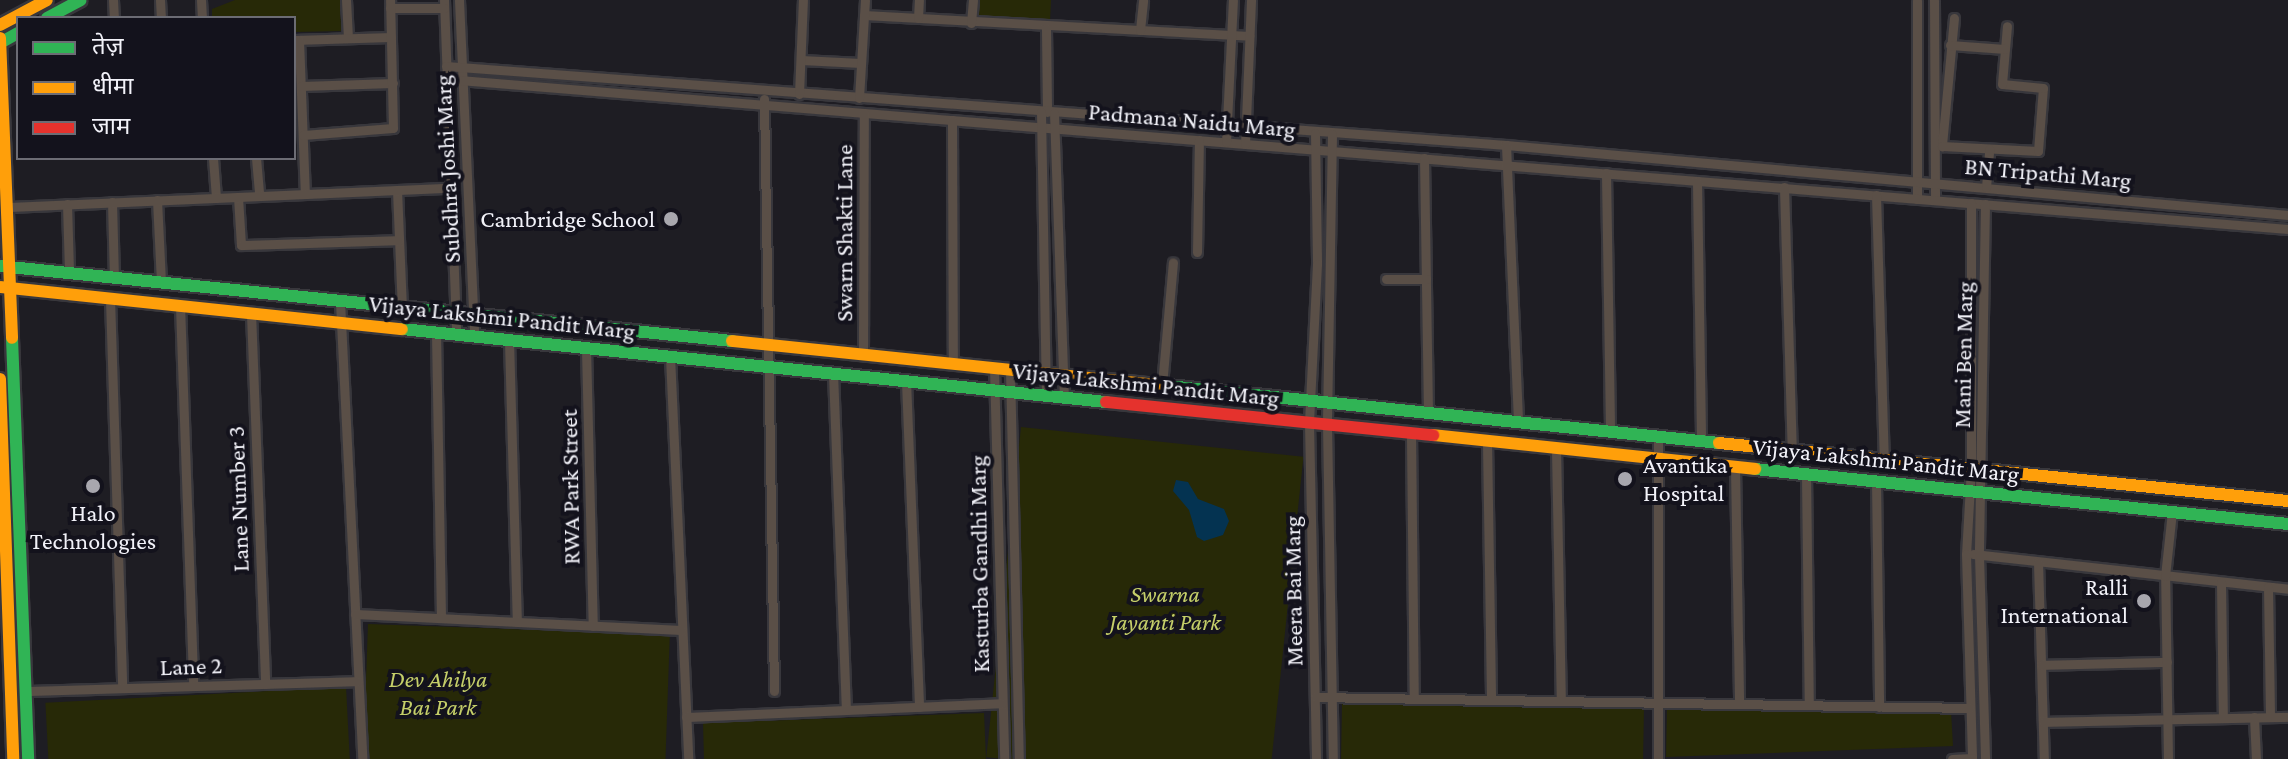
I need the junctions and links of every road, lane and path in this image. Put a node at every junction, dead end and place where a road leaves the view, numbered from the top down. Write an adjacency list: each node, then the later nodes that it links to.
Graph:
1 (47, 0): 18 (street)
2 (81, 0): 16 (street)
3 (346, 0): 28 (street)
4 (459, 0): 38 (street, Subdhra Joshi Marg)
5 (803, 0): 33 (street)
6 (865, 0): 17 (street)
7 (919, 0): 19 (street)
8 (973, 0): 21 (street)
9 (1143, 0): 24 (street)
10 (1233, 0): 25 (street)
11 (1251, 0): 26 (street)
12 (1917, 0): 71 (street)
13 (1934, 0): 35 (street, BN Tripathi Marg)
14 (390, 4): 15 (street); 27 (street)
15 (444, 4): 37 (street, Subdhra Joshi Marg)
16 (63, 14)
17 (864, 15): 19 (street); 34 (street)
18 (17, 16)
19 (918, 18): 21 (street)
20 (1954, 18): 31 (street)
21 (971, 23): 23 (street)
22 (2007, 26): 32 (street)
23 (1046, 28): 24 (street); 47 (street)
24 (1140, 30): 25 (street)
25 (1231, 35): 26 (street); 50 (street)
26 (1249, 36): 52 (street)
27 (391, 37): 28 (street); 41 (street)
28 (348, 38): 29 (street)
29 (296, 40): 42 (street)
30 (1, 41): 64 (street)
31 (1950, 45): 32 (street); 36 (street)
32 (2005, 49): 61 (street)
33 (801, 60): 34 (street); 44 (street)
34 (861, 63): 45 (street)
35 (1934, 63): 36 (street); 72 (street, BN Tripathi Marg)
36 (1948, 63): 61 (street)
37 (446, 66): 38 (street, Padmana Naidu Marg); 39 (street, Subdhra Joshi Marg)
38 (462, 68): 40 (street, Subdhra Joshi Marg); 43 (street, Padmana Naidu Marg)
39 (447, 79): 40 (street, Padmana Naidu Marg); 75 (street, Subdhra Joshi Marg)
40 (463, 80): 46 (street, Padmana Naidu Marg); 108 (street, Subdhra Joshi Marg)
41 (393, 83): 42 (street); 56 (street)
42 (301, 86): 56 (street)
43 (764, 91): 44 (street, Padmana Naidu Marg); 46 (street)
44 (799, 94): 45 (street, Padmana Naidu Marg)
45 (859, 98): 47 (street, Padmana Naidu Marg)
46 (764, 104): 48 (street, Padmana Naidu Marg); 114 (street)
47 (1047, 112): 50 (street, Padmana Naidu Marg); 51 (street); 53 (street)
48 (864, 113): 49 (street, Padmana Naidu Marg); 116 (street, Swarn Shakti Lane)
49 (952, 120): 51 (street, Padmana Naidu Marg); 118 (street)
50 (1227, 126): 52 (street, Padmana Naidu Marg); 58 (street)
51 (1040, 128): 53 (street, Padmana Naidu Marg); 123 (street)
52 (1246, 128): 54 (street, Padmana Naidu Marg); 59 (street)
53 (1054, 129): 57 (street, Padmana Naidu Marg); 124 (street)
54 (1315, 133): 55 (street, Padmana Naidu Marg); 62 (street, Meera Bai Marg)
55 (1332, 134): 60 (street, Padmana Naidu Marg); 63 (street, Meera Bai Marg)
56 (303, 135): 77 (street)
57 (1199, 140): 58 (street, Padmana Naidu Marg); 93 (street)
58 (1226, 142): 59 (street, Padmana Naidu Marg)
59 (1245, 144): 62 (street, Padmana Naidu Marg)
60 (1506, 145): 68 (street); 71 (street, Padmana Naidu Marg)
61 (1989, 149): 74 (street)
62 (1315, 150): 63 (street, Padmana Naidu Marg); 132 (street, Meera Bai Marg)
63 (1332, 151): 65 (street, Padmana Naidu Marg); 133 (street, Meera Bai Marg)
64 (12, 155): 89 (street)
65 (1424, 158): 68 (street, Padmana Naidu Marg); 99 (street)
66 (213, 160): 81 (street)
67 (256, 160): 79 (street)
68 (1508, 165): 69 (street, Padmana Naidu Marg); 136 (street)
69 (1606, 173): 70 (street, Padmana Naidu Marg); 139 (street)
70 (1697, 181): 73 (street, Padmana Naidu Marg); 143 (street)
71 (1917, 181): 72 (street, Padmana Naidu Marg); 82 (street)
72 (1935, 183): 74 (street, BN Tripathi Marg); 84 (street, BN Tripathi Marg)
73 (1784, 187): 78 (street, Padmana Naidu Marg); 145 (street)
74 (1986, 187): 90 (street, BN Tripathi Marg)
75 (451, 188): 76 (street); 106 (street, Subdhra Joshi Marg)
76 (397, 190): 77 (street); 92 (street)
77 (305, 194): 79 (street)
78 (1876, 195): 82 (street, Padmana Naidu Marg); 147 (street)
79 (259, 196): 80 (street)
80 (238, 197): 81 (street); 92 (street)
81 (216, 198): 83 (street)
82 (1917, 199): 84 (street, Padmana Naidu Marg)
83 (157, 200): 85 (street); 100 (street)
84 (1935, 200): 86 (street, BN Tripathi Marg)
85 (112, 202): 87 (street); 97 (street)
86 (1971, 203): 88 (street, BN Tripathi Marg); 149 (street)
87 (67, 204): 89 (street); 96 (street)
88 (1985, 204): 91 (street, BN Tripathi Marg); 149 (street, Mani Ben Marg)
89 (8, 207): 95 (street)
90 (2288, 215)
91 (2288, 229)
92 (399, 240): 105 (street)
93 (1197, 252)
94 (1173, 262): 127 (street)
95 (5, 266): 96 (street, Vijaya Lakshmi Pandit Marg); 101 (street)
96 (69, 273): 97 (street, Vijaya Lakshmi Pandit Marg)
97 (114, 277): 100 (street, Vijaya Lakshmi Pandit Marg)
98 (1386, 279): 99 (street)
99 (1426, 279): 135 (street)
100 (161, 282): 103 (street, Vijaya Lakshmi Pandit Marg)
101 (5, 287): 102 (street, Vijaya Lakshmi Pandit Marg); 177 (street)
102 (110, 298): 104 (street, Vijaya Lakshmi Pandit Marg); 176 (street)
103 (340, 301): 105 (street, Vijaya Lakshmi Pandit Marg); 109 (street)
104 (180, 305): 107 (street, Vijaya Lakshmi Pandit Marg); 175 (street)
105 (402, 307): 106 (street, Vijaya Lakshmi Pandit Marg)
106 (455, 312): 108 (street, Vijaya Lakshmi Pandit Marg); 111 (street, Subdhra Joshi Marg)
107 (251, 313): 109 (street, Vijaya Lakshmi Pandit Marg); 174 (street, Lane Number 3)
108 (473, 314): 112 (street, Subdhra Joshi Marg); 114 (street, Vijaya Lakshmi Pandit Marg)
109 (341, 322): 110 (street, Vijaya Lakshmi Pandit Marg); 166 (street)
110 (436, 332): 111 (street, Vijaya Lakshmi Pandit Marg); 167 (street)
111 (456, 334): 112 (street, Vijaya Lakshmi Pandit Marg)
112 (474, 336): 113 (street, Vijaya Lakshmi Pandit Marg)
113 (509, 340): 115 (street, Vijaya Lakshmi Pandit Marg); 168 (street)
114 (765, 344): 116 (street, Vijaya Lakshmi Pandit Marg); 119 (street)
115 (586, 348): 117 (street, Vijaya Lakshmi Pandit Marg); 169 (street, RWA Park Street)
116 (863, 354): 118 (street, Vijaya Lakshmi Pandit Marg)
117 (670, 356): 119 (street, Vijaya Lakshmi Pandit Marg); 170 (street)
118 (953, 364): 120 (street, Vijaya Lakshmi Pandit Marg)
119 (765, 366): 122 (street, Vijaya Lakshmi Pandit Marg); 178 (street)
120 (994, 368): 121 (street, Vijaya Lakshmi Pandit Marg); 128 (street, Kasturba Gandhi Marg)
121 (1010, 370): 123 (street, Vijaya Lakshmi Pandit Marg); 129 (street, Kasturba Gandhi Marg)
122 (833, 373): 126 (street, Vijaya Lakshmi Pandit Marg); 191 (street)
123 (1046, 373): 124 (street, Vijaya Lakshmi Pandit Marg); 130 (street)
124 (1063, 375): 127 (street, Vijaya Lakshmi Pandit Marg); 131 (street)
125 (0, 379): 134 (street)
126 (906, 381): 128 (street, Vijaya Lakshmi Pandit Marg); 188 (street)
127 (1162, 385): 132 (street, Vijaya Lakshmi Pandit Marg)
128 (995, 390): 129 (street, Vijaya Lakshmi Pandit Marg); 184 (street, Kasturba Gandhi Marg)
129 (1011, 392): 130 (street, Vijaya Lakshmi Pandit Marg); 199 (street, Kasturba Gandhi Marg)
130 (1046, 395): 131 (street, Vijaya Lakshmi Pandit Marg)
131 (1064, 397): 137 (street, Vijaya Lakshmi Pandit Marg)
132 (1313, 400): 133 (street, Vijaya Lakshmi Pandit Marg); 137 (street, Meera Bai Marg)
133 (1328, 401): 135 (street, Vijaya Lakshmi Pandit Marg); 138 (street, Meera Bai Marg)
134 (1, 412): 150 (street)
135 (1428, 412): 136 (street, Vijaya Lakshmi Pandit Marg)
136 (1518, 422): 139 (street, Vijaya Lakshmi Pandit Marg)
137 (1309, 423): 138 (street, Vijaya Lakshmi Pandit Marg); 179 (street, Meera Bai Marg)
138 (1327, 424): 140 (street, Vijaya Lakshmi Pandit Marg); 180 (street, Meera Bai Marg)
139 (1610, 431): 141 (street, Vijaya Lakshmi Pandit Marg)
140 (1411, 433): 142 (street, Vijaya Lakshmi Pandit Marg); 181 (street)
141 (1658, 436): 143 (street, Vijaya Lakshmi Pandit Marg); 146 (street)
142 (1487, 441): 144 (street, Vijaya Lakshmi Pandit Marg); 182 (street)
143 (1701, 441): 145 (street, Vijaya Lakshmi Pandit Marg)
144 (1556, 448): 146 (street, Vijaya Lakshmi Pandit Marg); 183 (street)
145 (1792, 450): 147 (street, Vijaya Lakshmi Pandit Marg)
146 (1658, 458): 148 (street, Vijaya Lakshmi Pandit Marg); 185 (street)
147 (1884, 459): 149 (street, Vijaya Lakshmi Pandit Marg)
148 (1735, 467): 151 (street, Vijaya Lakshmi Pandit Marg); 186 (street)
149 (1976, 468): 153 (street, Mani Ben Marg); 154 (street, Vijaya Lakshmi Pandit Marg)
150 (2, 474): 157 (street)
151 (1806, 474): 152 (street, Vijaya Lakshmi Pandit Marg); 187 (street)
152 (1876, 481): 153 (street, Vijaya Lakshmi Pandit Marg); 189 (street)
153 (1974, 490): 155 (street, Vijaya Lakshmi Pandit Marg); 158 (street, Mani Ben Marg); 159 (street, Mani Ben Marg)
154 (2288, 501)
155 (2172, 512): 156 (street, Vijaya Lakshmi Pandit Marg); 161 (street)
156 (2288, 524)
157 (3, 530): 164 (street)
158 (1966, 554): 159 (street); 190 (street, Mani Ben Marg)
159 (1979, 555): 160 (street); 212 (street, Mani Ben Marg)
160 (2038, 562): 161 (street); 172 (street)
161 (2165, 576): 162 (street); 171 (street)
162 (2221, 582): 163 (street); 196 (street)
163 (2268, 587): 165 (street); 194 (street)
164 (4, 589): 201 (street)
165 (2288, 589)
166 (355, 614): 167 (street); 173 (street)
167 (441, 618): 168 (street)
168 (517, 622): 169 (street)
169 (593, 626): 170 (street)
170 (682, 630): 192 (street)
171 (2167, 662): 172 (street); 197 (street)
172 (2041, 665): 198 (street)
173 (358, 681): 174 (street, Lane 2); 203 (street)
174 (265, 684): 175 (street, Lane 2)
175 (193, 686): 176 (street, Lane 2)
176 (122, 688): 177 (street, Lane 2)
177 (25, 691): 202 (street)
178 (774, 691)
179 (1315, 697): 180 (street); 207 (street, Meera Bai Marg)
180 (1332, 697): 181 (street); 208 (street, Meera Bai Marg)
181 (1414, 699): 182 (street)
182 (1491, 700): 183 (street)
183 (1561, 701): 185 (street)
184 (1002, 703): 188 (street); 200 (street, Kasturba Gandhi Marg)
185 (1658, 703): 186 (street); 209 (street)
186 (1739, 704): 187 (street)
187 (1809, 705): 189 (street)
188 (919, 707): 191 (street)
189 (1879, 707): 190 (street)
190 (1970, 708): 211 (street, Mani Ben Marg)
191 (846, 710): 192 (street)
192 (686, 717): 204 (street)
193 (2254, 717): 194 (street); 196 (street); 215 (street)
194 (2270, 717): 195 (street)
195 (2288, 717)
196 (2223, 718): 197 (street)
197 (2167, 719): 198 (street); 214 (street)
198 (2043, 722): 213 (street)
199 (1019, 731): 200 (street); 206 (street, Kasturba Gandhi Marg)
200 (1003, 733): 205 (street, Kasturba Gandhi Marg)
201 (13, 759)
202 (28, 759)
203 (362, 759)
204 (688, 759)
205 (1004, 759)
206 (1019, 759)
207 (1316, 759)
208 (1333, 759)
209 (1658, 759)
210 (1952, 759): 211 (street)
211 (1972, 759)
212 (1985, 759)
213 (2044, 759)
214 (2168, 759)
215 (2256, 759)

